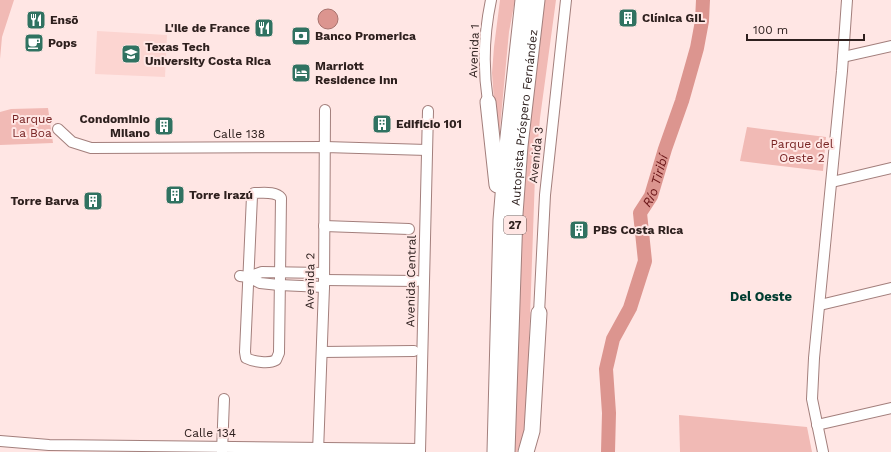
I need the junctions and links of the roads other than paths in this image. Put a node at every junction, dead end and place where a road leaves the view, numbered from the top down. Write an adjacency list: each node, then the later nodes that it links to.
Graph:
1 (491, 0): 8 (street, Avenida 1)
2 (522, 0): 16 (highway, Autopista Próspero Fernández / 27)
3 (537, 0): 39 (highway, Autopista Próspero Fernández / 27)
4 (566, 0): 26 (street, Avenida 3)
5 (847, 0): 7 (street)
6 (891, 46): 7 (street)
7 (843, 57): 15 (street)
8 (488, 102): 16 (highway)
9 (325, 110): 12 (street, Avenida 2)
10 (428, 111): 13 (street, Avenida Central)
11 (58, 129): 12 (street, Calle 138)
12 (325, 147): 13 (street, Calle 138); 17 (street, Avenida 2)
13 (427, 150): 37 (street, Avenida Central)
14 (891, 168): 15 (street)
15 (832, 182): 25 (street)
16 (501, 220): 38 (highway, Autopista Próspero Fernández / 27)
17 (324, 226): 18 (street); 21 (street, Avenida 2)
18 (409, 229)
19 (280, 272): 20 (street); 20 (street); 21 (street); 23 (street)
20 (244, 276): 23 (street); 23 (street)
21 (324, 280): 22 (street); 23 (street); 28 (street, Avenida 2)
22 (417, 281)
23 (279, 285)
24 (891, 288): 25 (street)
25 (820, 305): 31 (street)
26 (540, 313): 40 (highway)
27 (414, 351): 28 (street)
28 (322, 352): 36 (street, Avenida 2)
29 (224, 399): 35 (street)
30 (891, 408): 31 (street)
31 (817, 425): 41 (street)
32 (0, 441): 33 (street, Calle 134)
33 (49, 448): 34 (street, Calle 134)
34 (134, 449): 35 (street, Calle 134)
35 (222, 449): 36 (street, Calle 134)
36 (318, 450): 37 (street, Calle 134)
37 (420, 450)
38 (495, 452)
39 (508, 452)
40 (526, 452)
41 (823, 452)

